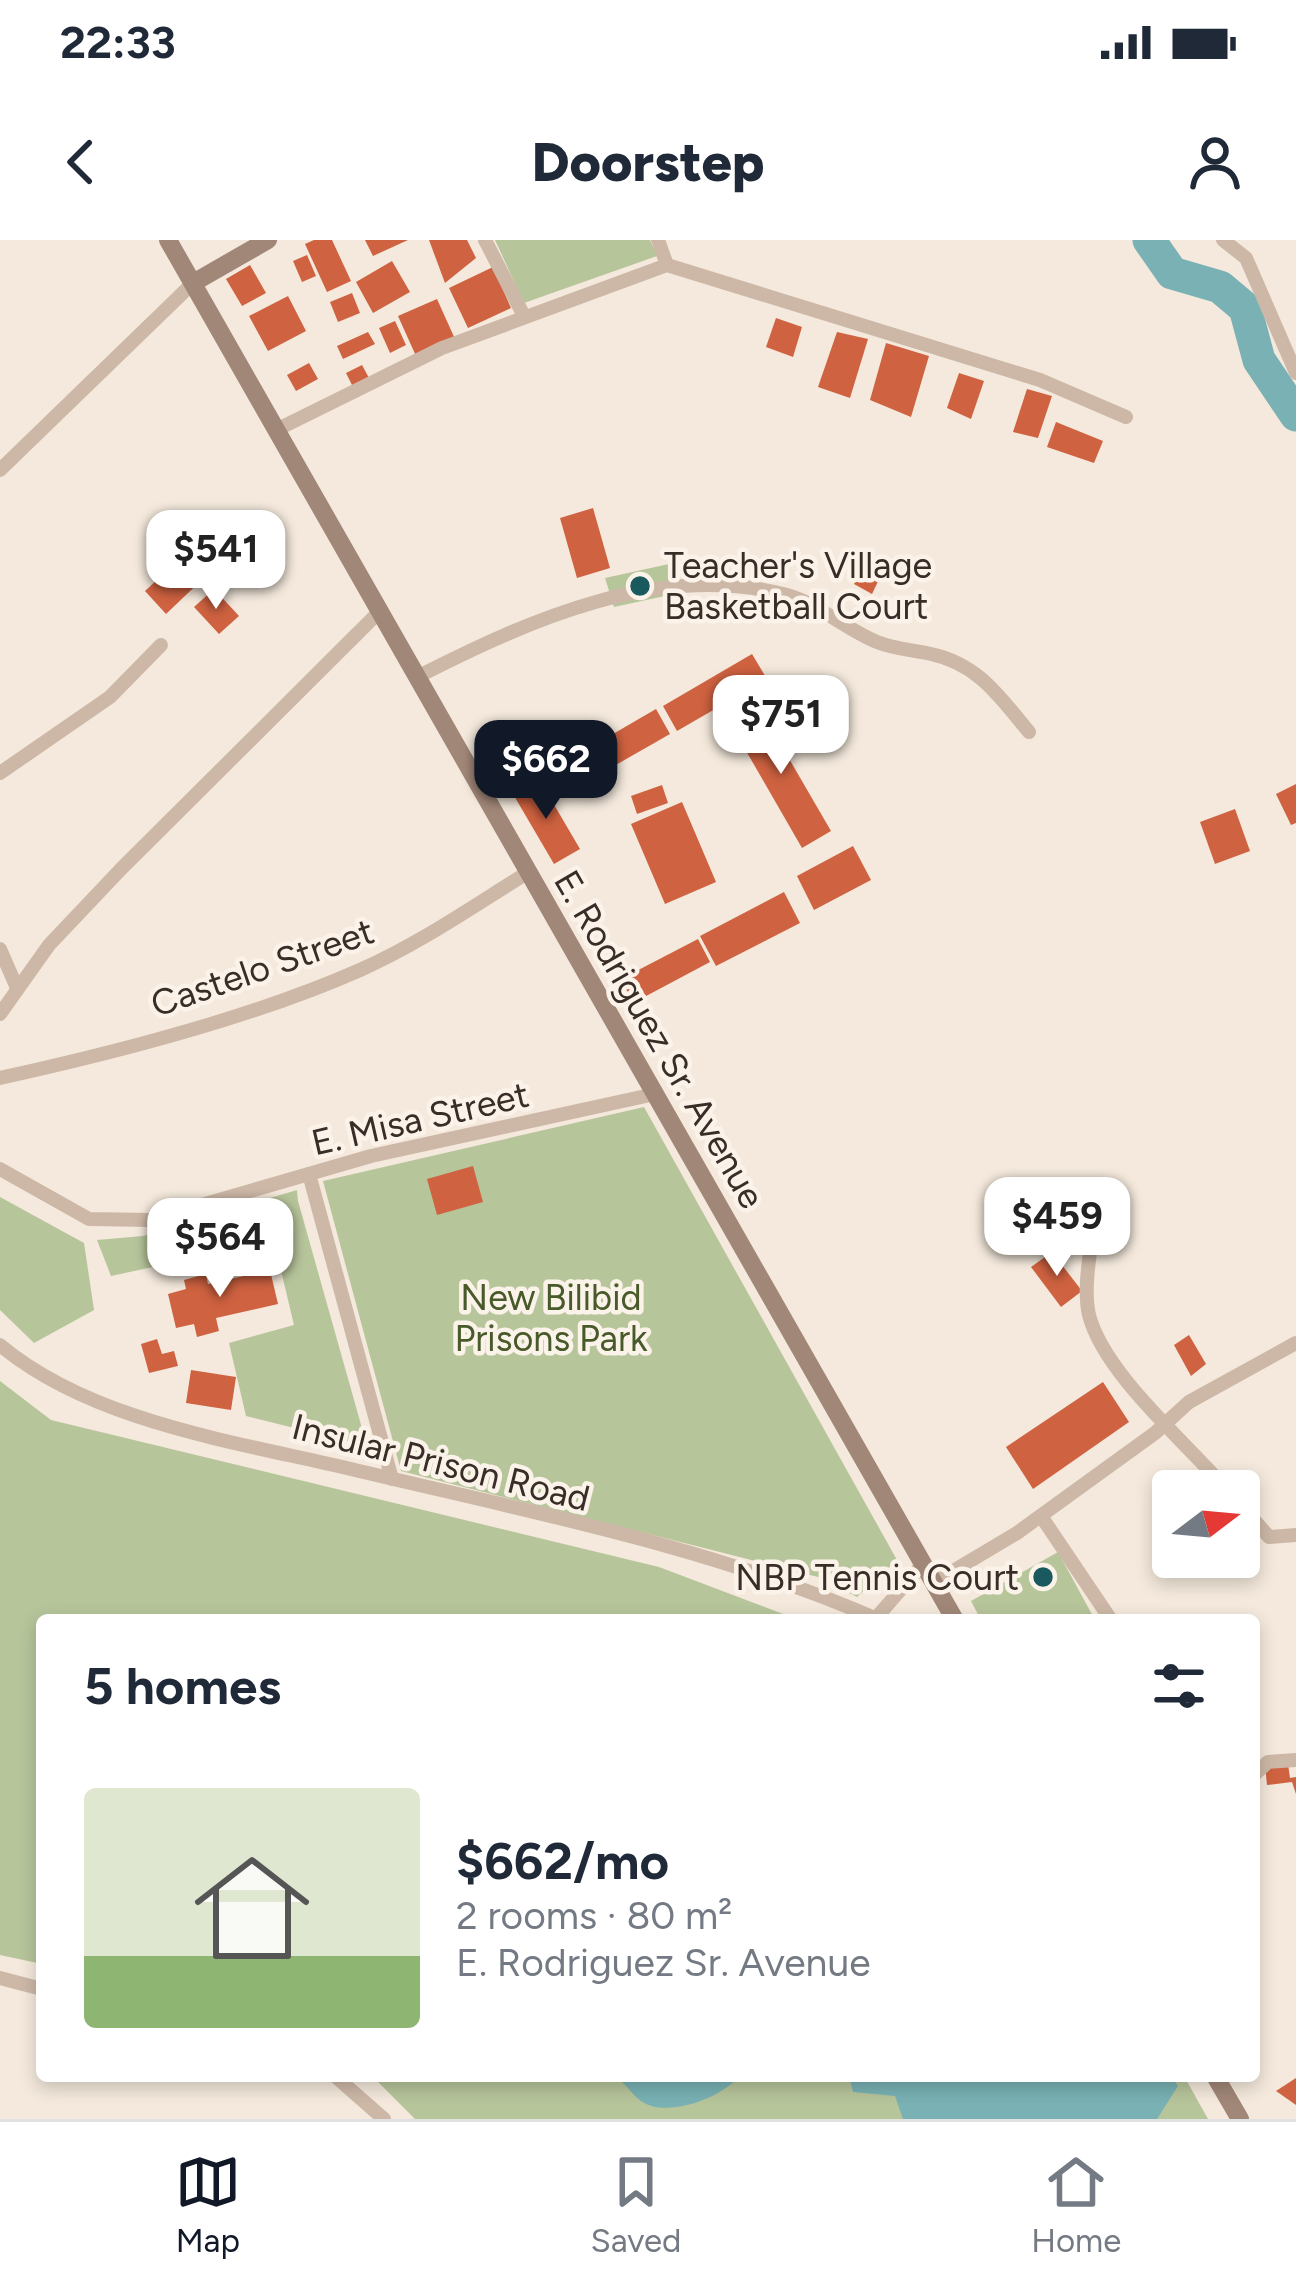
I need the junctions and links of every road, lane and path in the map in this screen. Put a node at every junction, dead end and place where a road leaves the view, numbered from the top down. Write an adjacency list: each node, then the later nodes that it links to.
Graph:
1 (168, 240): 7 (street, E. Rodriguez Sr. Avenue)
2 (268, 240): 7 (street)
3 (485, 240): 8 (street)
4 (658, 240): 6 (street)
5 (1223, 240): 9 (street)
6 (667, 265): 8 (street); 10 (street)
7 (194, 283): 11 (street, E. Rodriguez Sr. Avenue); 12 (street)
8 (524, 316): 11 (street)
9 (1296, 373)
10 (1126, 417)
11 (278, 430): 13 (street, E. Rodriguez Sr. Avenue)
12 (0, 470)
13 (380, 611): 15 (street, E. Rodriguez Sr. Avenue); 20 (street)
14 (161, 645): 17 (street)
15 (417, 677): 16 (street); 18 (street, E. Rodriguez Sr. Avenue)
16 (1028, 732)
17 (0, 773)
18 (527, 873): 22 (street, Castelo Street); 23 (street, E. Rodriguez Sr. Avenue)
19 (0, 950): 20 (street)
20 (17, 988): 21 (street)
21 (0, 1014)
22 (0, 1078)
23 (655, 1094): 25 (street, E. Misa Street); 35 (street, E. Rodriguez Sr. Avenue)
24 (0, 1169): 25 (street, E. Misa Street)
25 (309, 1174): 31 (street)
26 (1095, 1210): 29 (street)
27 (1296, 1343): 29 (street)
28 (0, 1345): 31 (street, Insular Prison Road)
29 (1168, 1421): 30 (street); 32 (street)
30 (1210, 1470)
31 (392, 1479): 37 (street, Insular Prison Road)
32 (1041, 1516): 36 (street); 40 (street)
33 (1260, 1527): 34 (street)
34 (1296, 1535)
35 (922, 1565): 36 (street, E. Rodriguez Sr. Avenue); 38 (street, Insular Prison Road)
36 (934, 1583): 39 (street, E. Rodriguez Sr. Avenue)
37 (863, 1614)
38 (881, 1614)
39 (952, 1614)
40 (1107, 1614)
41 (1296, 1760): 42 (street)
42 (1260, 1769)
43 (0, 1978): 44 (street)
44 (36, 1987)
45 (342, 2082): 47 (street)
46 (1218, 2082): 48 (street)
47 (384, 2119)
48 (1240, 2119)

